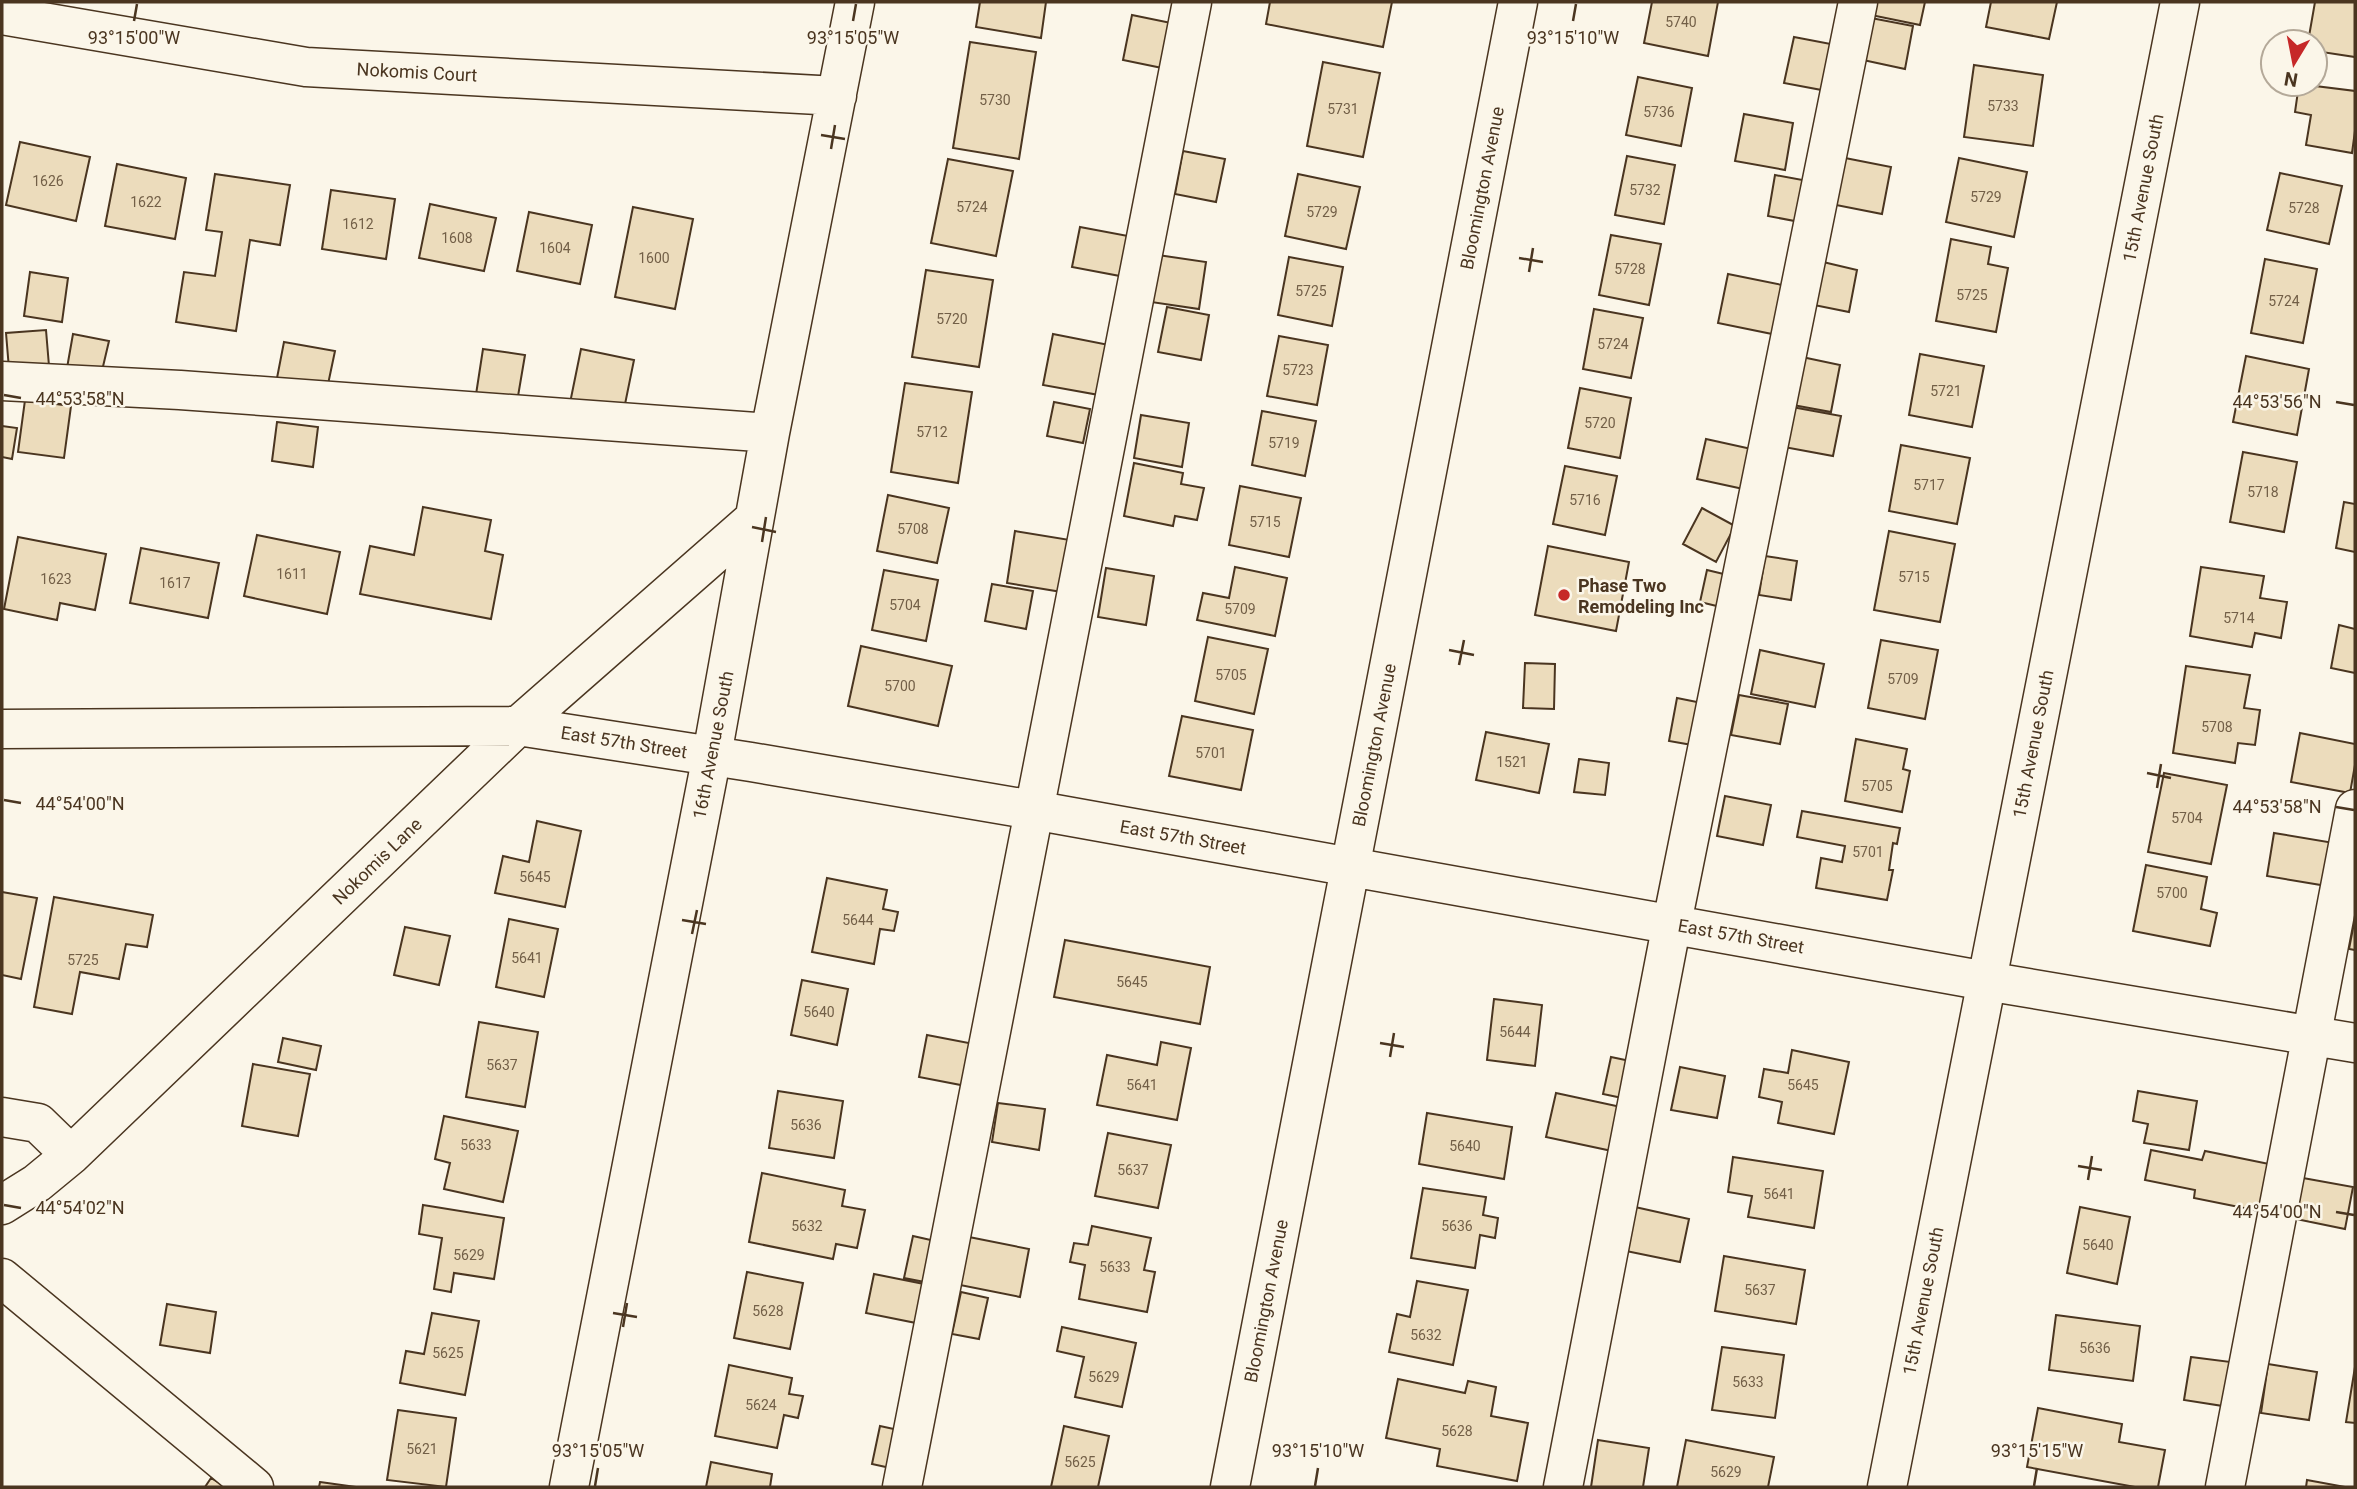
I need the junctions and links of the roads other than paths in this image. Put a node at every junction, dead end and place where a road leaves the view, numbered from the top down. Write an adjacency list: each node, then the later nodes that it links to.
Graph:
1 (855, 2): 7 (street, 16th Avenue South)
2 (1192, 2): 15 (street)
3 (1518, 2): 16 (street, Bloomington Avenue)
4 (1858, 2): 17 (street)
5 (2180, 2): 18 (street, 15th Avenue South)
6 (2, 15): 7 (street, Nokomis Court)
7 (836, 96): 9 (street, 16th Avenue South)
8 (2, 382): 9 (street)
9 (770, 433): 10 (street, 16th Avenue South)
10 (754, 519): 11 (street, Nokomis Lane); 13 (street, 16th Avenue South)
11 (518, 726): 12 (street, East 57th Street); 13 (street, East 57th Street); 22 (street, Nokomis Lane)
12 (2, 729)
13 (712, 755): 15 (street, East 57th Street); 26 (street, 16th Avenue South)
14 (2355, 809): 19 (street)
15 (1033, 810): 16 (street, East 57th Street); 27 (street)
16 (1350, 868): 17 (street, East 57th Street); 28 (street, Bloomington Avenue)
17 (1672, 923): 18 (street, East 57th Street); 29 (street)
18 (1986, 981): 19 (street, East 57th Street); 30 (street, 15th Avenue South)
19 (2311, 1035): 20 (street, East 57th Street); 31 (street)
20 (2355, 1042)
21 (2, 1117): 22 (street)
22 (71, 1155): 23 (street, Nokomis Lane)
23 (2, 1205)
24 (2, 1278): 25 (street)
25 (254, 1487)
26 (569, 1487)
27 (902, 1487)
28 (1230, 1487)
29 (1563, 1487)
30 (1887, 1487)
31 (2225, 1487)

